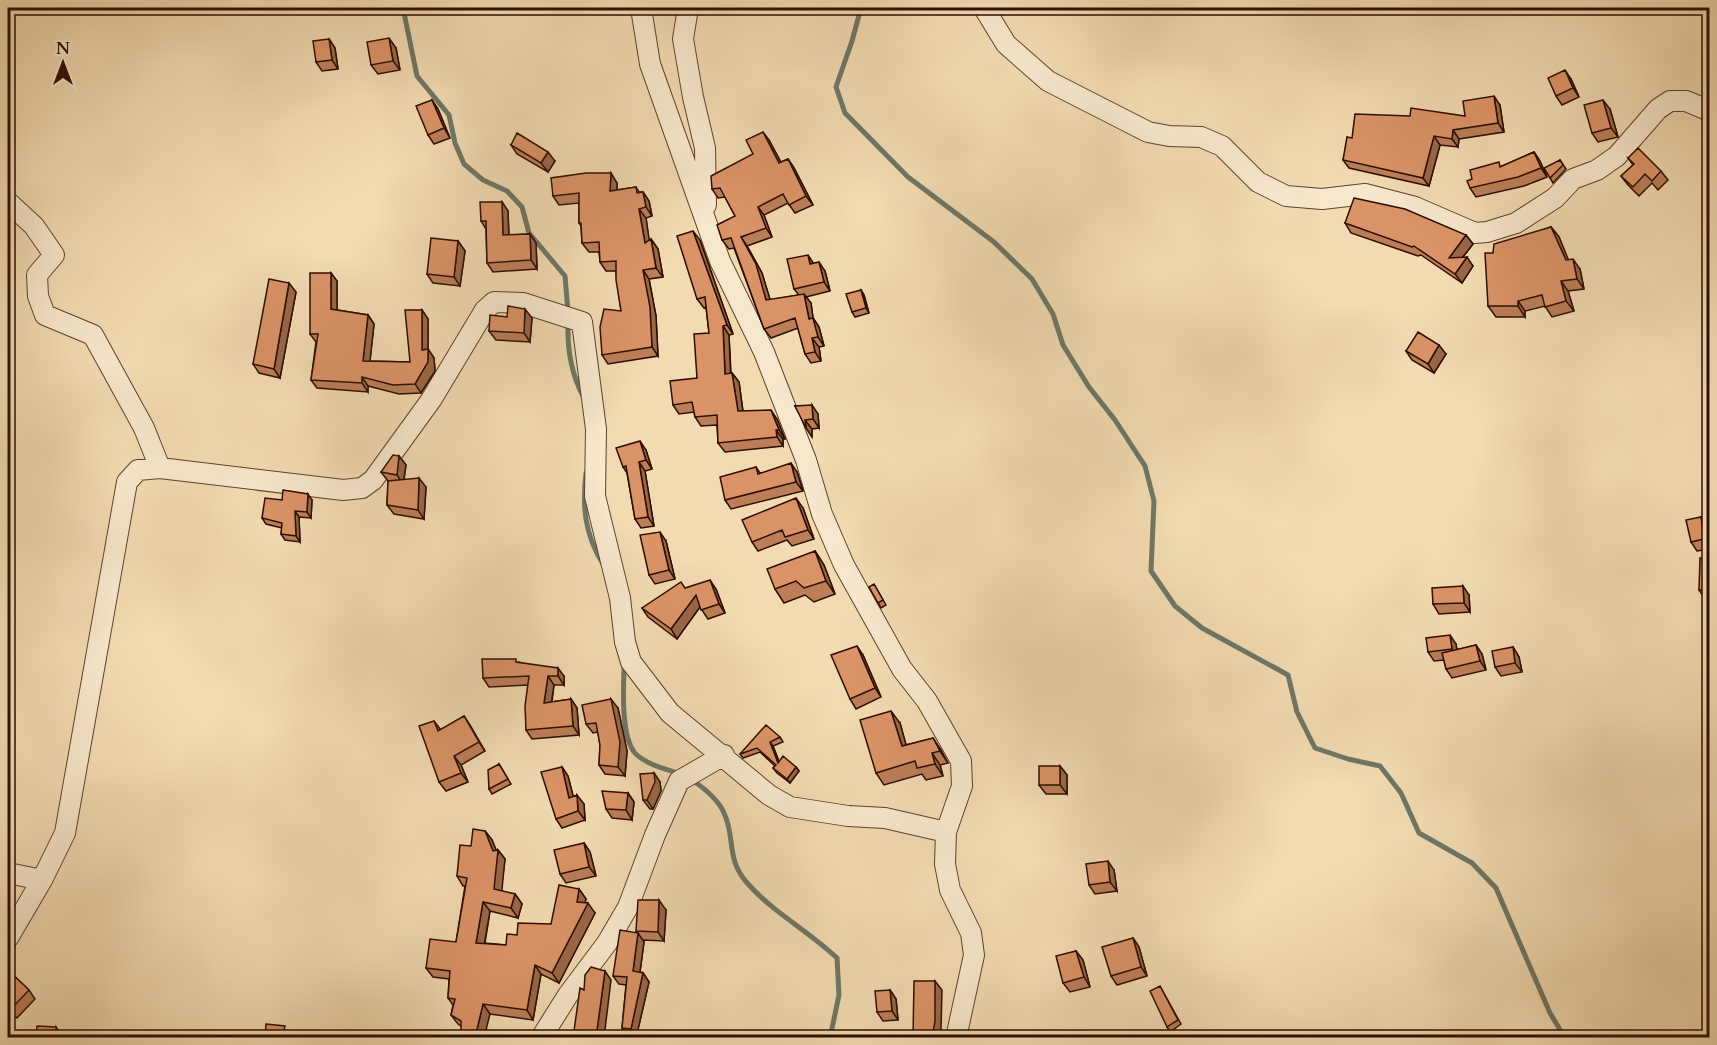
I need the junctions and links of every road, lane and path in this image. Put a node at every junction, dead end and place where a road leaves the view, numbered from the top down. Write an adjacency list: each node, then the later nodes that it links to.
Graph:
1 (641, 8): 6 (street)
2 (688, 8): 6 (street)
3 (984, 8): 4 (street)
4 (1710, 111)
5 (8, 202): 7 (street)
6 (706, 220): 9 (street)
7 (160, 468): 8 (street); 11 (street)
8 (724, 755): 9 (street); 13 (street)
9 (946, 832): 14 (street)
10 (8, 873): 11 (street)
11 (42, 880): 12 (street)
12 (8, 938)
13 (541, 1038)
14 (956, 1038)

